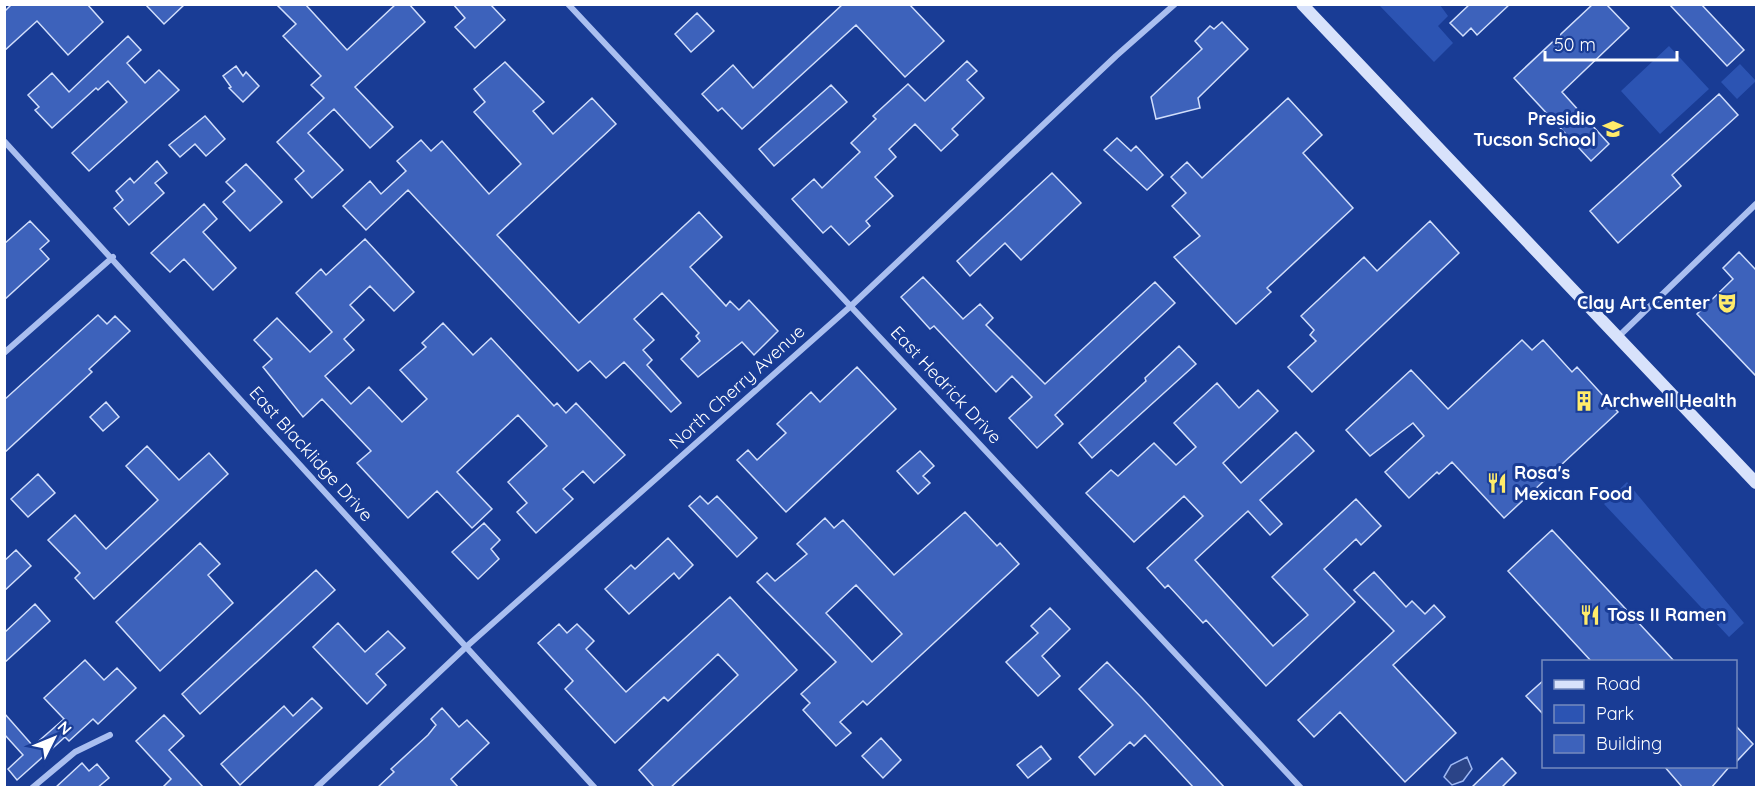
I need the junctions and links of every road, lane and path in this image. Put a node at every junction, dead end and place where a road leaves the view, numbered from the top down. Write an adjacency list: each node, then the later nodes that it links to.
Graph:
1 (568, 4): 7 (street, East Hedrick Drive)
2 (1175, 4): 7 (street, North Cherry Avenue)
3 (1302, 4): 8 (main road)
4 (4, 141): 6 (street, East Blacklidge Drive)
5 (1756, 204): 8 (street)
6 (113, 257): 9 (street); 11 (street, East Blacklidge Drive)
7 (852, 306): 11 (street, North Cherry Avenue); 16 (street, East Hedrick Drive)
8 (1617, 338): 10 (main road)
9 (4, 353)
10 (1756, 483)
11 (466, 647): 14 (street, North Cherry Avenue); 15 (street, East Blacklidge Drive)
12 (110, 735): 13 (street)
13 (32, 788)
14 (316, 788)
15 (595, 788)
16 (1301, 788)

